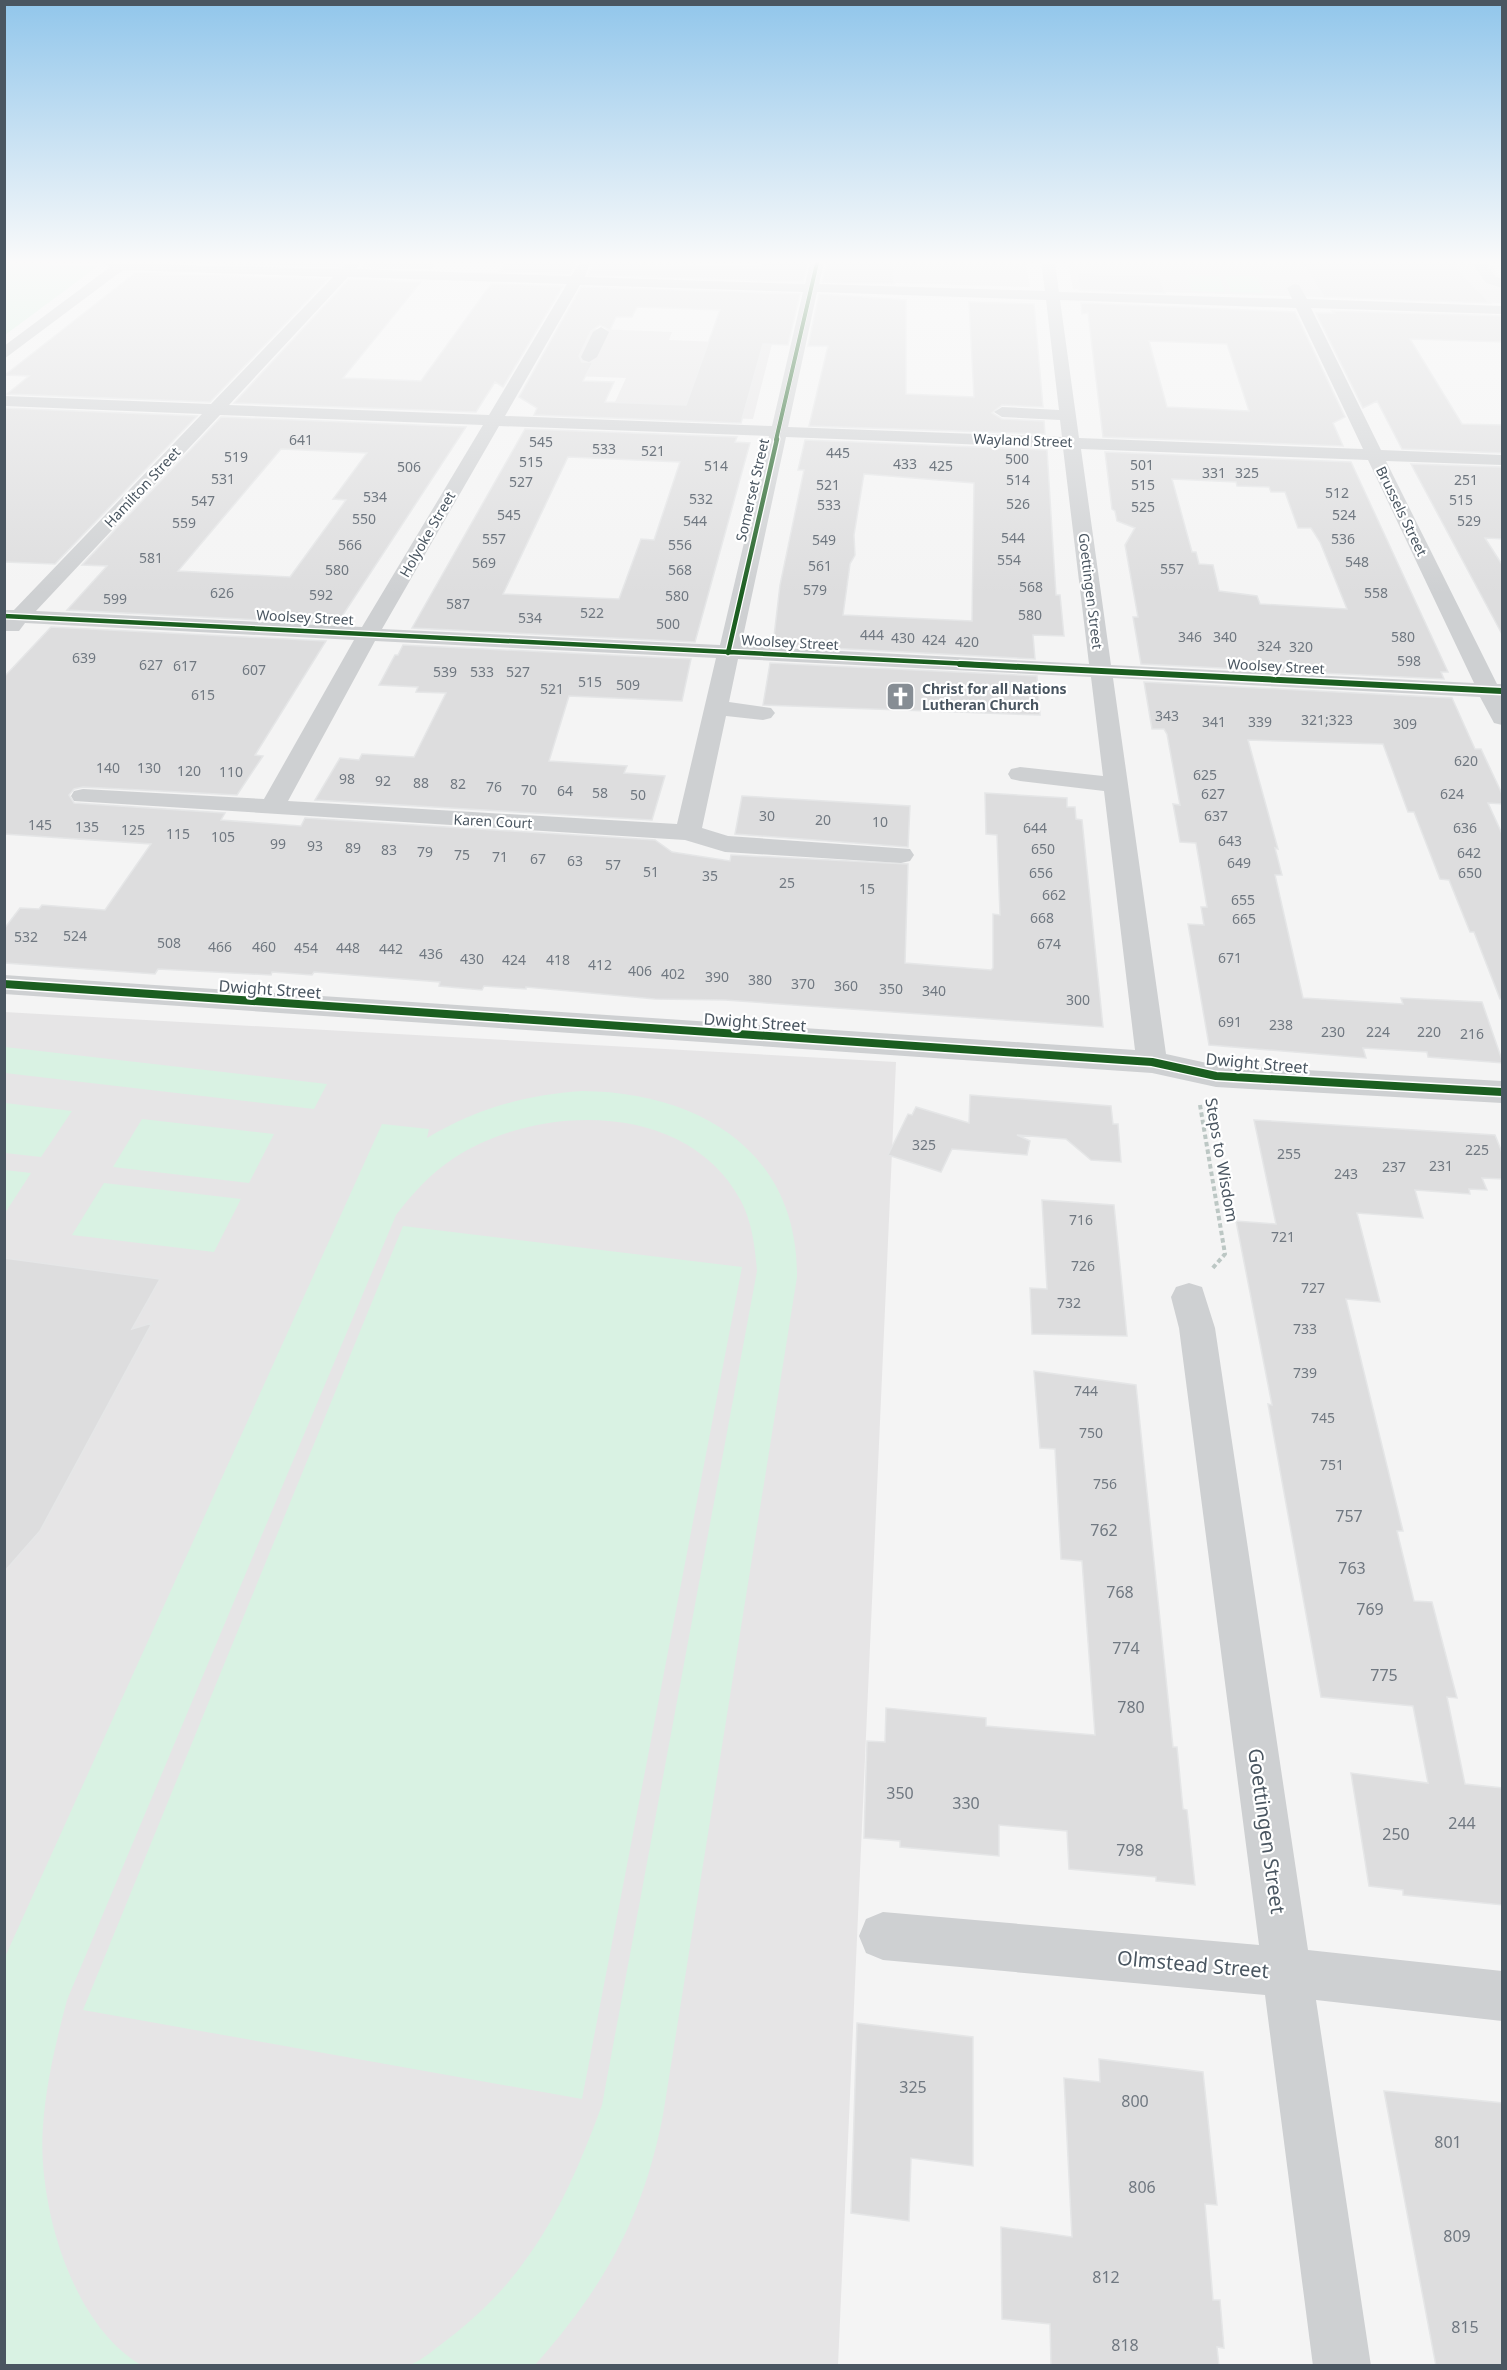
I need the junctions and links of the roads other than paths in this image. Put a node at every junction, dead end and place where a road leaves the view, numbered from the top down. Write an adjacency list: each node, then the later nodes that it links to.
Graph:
1 (250, 374): 9 (street, Hamilton Street)
2 (521, 374): 10 (street, Holyoke Street)
3 (792, 374): 11 (street, Somerset Street)
4 (1063, 374): 8 (street, Goettingen Street)
5 (1338, 374): 13 (street, Brussels Street)
6 (4, 401): 9 (street, Wayland Street)
7 (1001, 404): 8 (street)
8 (1067, 407): 12 (street, Goettingen Street)
9 (216, 409): 10 (street, Wayland Street); 15 (street, Hamilton Street)
10 (493, 420): 11 (street, Wayland Street); 17 (street, Holyoke Street)
11 (779, 431): 12 (street, Wayland Street); 18 (street, Somerset Street)
12 (1072, 442): 13 (street, Wayland Street); 19 (street, Goettingen Street)
13 (1374, 455): 14 (street, Wayland Street); 20 (street, Brussels Street)
14 (1503, 460)
15 (12, 616): 16 (street, Hamilton Street); 17 (street, Woolsey Street)
16 (4, 633)
17 (369, 633): 18 (street, Woolsey Street); 27 (street, Holyoke Street)
18 (728, 653): 19 (street, Woolsey Street); 21 (street, Somerset Street)
19 (1101, 670): 20 (street, Woolsey Street); 25 (street, Goettingen Street)
20 (1496, 690): 23 (street, Brussels Street)
21 (716, 708): 22 (street); 28 (street, Somerset Street)
22 (763, 713)
23 (1503, 718)
24 (1020, 774): 25 (street)
25 (1115, 785): 31 (street, Goettingen Street)
26 (83, 796): 27 (street, Karen Court)
27 (272, 807): 28 (street, Karen Court)
28 (688, 832): 29 (street, Karen Court)
29 (901, 855)
30 (4, 984): 31 (street, Dwight Street)
31 (1152, 1062): 32 (street, Dwight Street)
32 (1503, 1092)
33 (1189, 1297): 35 (street, Goettingen Street)
34 (883, 1936): 35 (street, Olmstead Street)
35 (1287, 1972): 36 (street, Olmstead Street); 37 (street, Goettingen Street)
36 (1503, 1996)
37 (1342, 2366)

